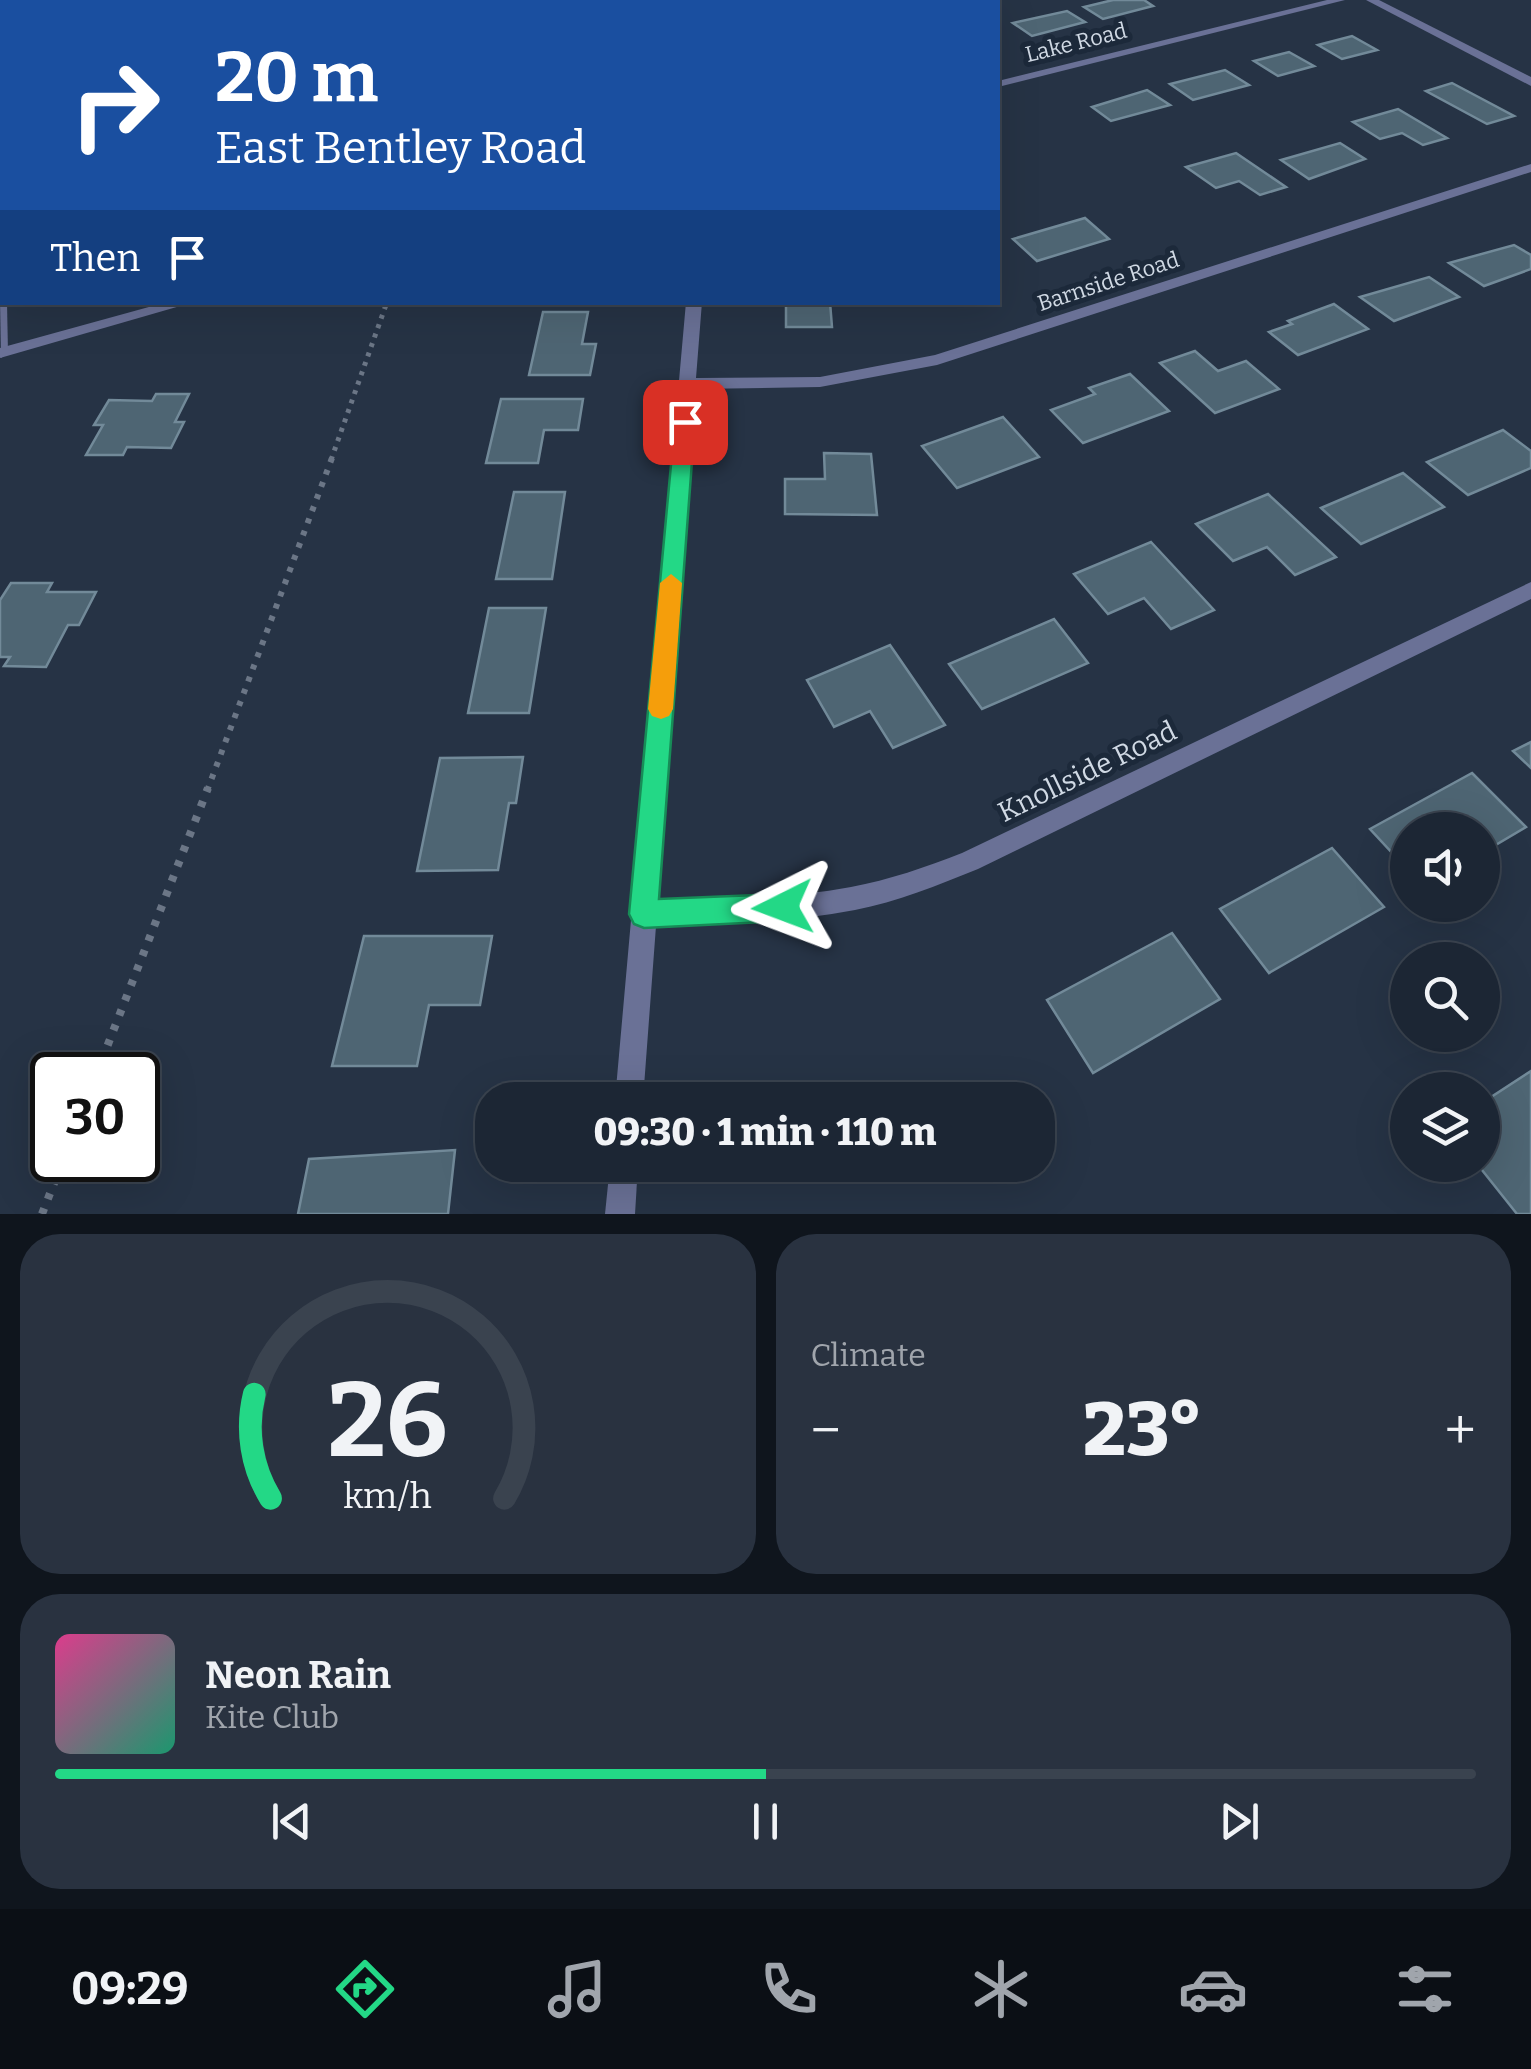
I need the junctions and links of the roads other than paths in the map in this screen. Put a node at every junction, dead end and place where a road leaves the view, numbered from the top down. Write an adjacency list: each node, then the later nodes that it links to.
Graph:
1 (1340, 0): 4 (street, Lake Road)
2 (1371, 0): 3 (street)
3 (1531, 82)
4 (1000, 84)
5 (1531, 168): 10 (street, Barnside Road)
6 (0, 303): 9 (lane)
7 (176, 305): 9 (street)
8 (694, 305): 10 (street)
9 (0, 353)
10 (688, 384): 12 (street)
11 (1531, 590): 12 (street, Knollside Road)
12 (644, 914): 13 (street)
13 (630, 1082)
14 (623, 1182): 15 (street)
15 (620, 1214)

